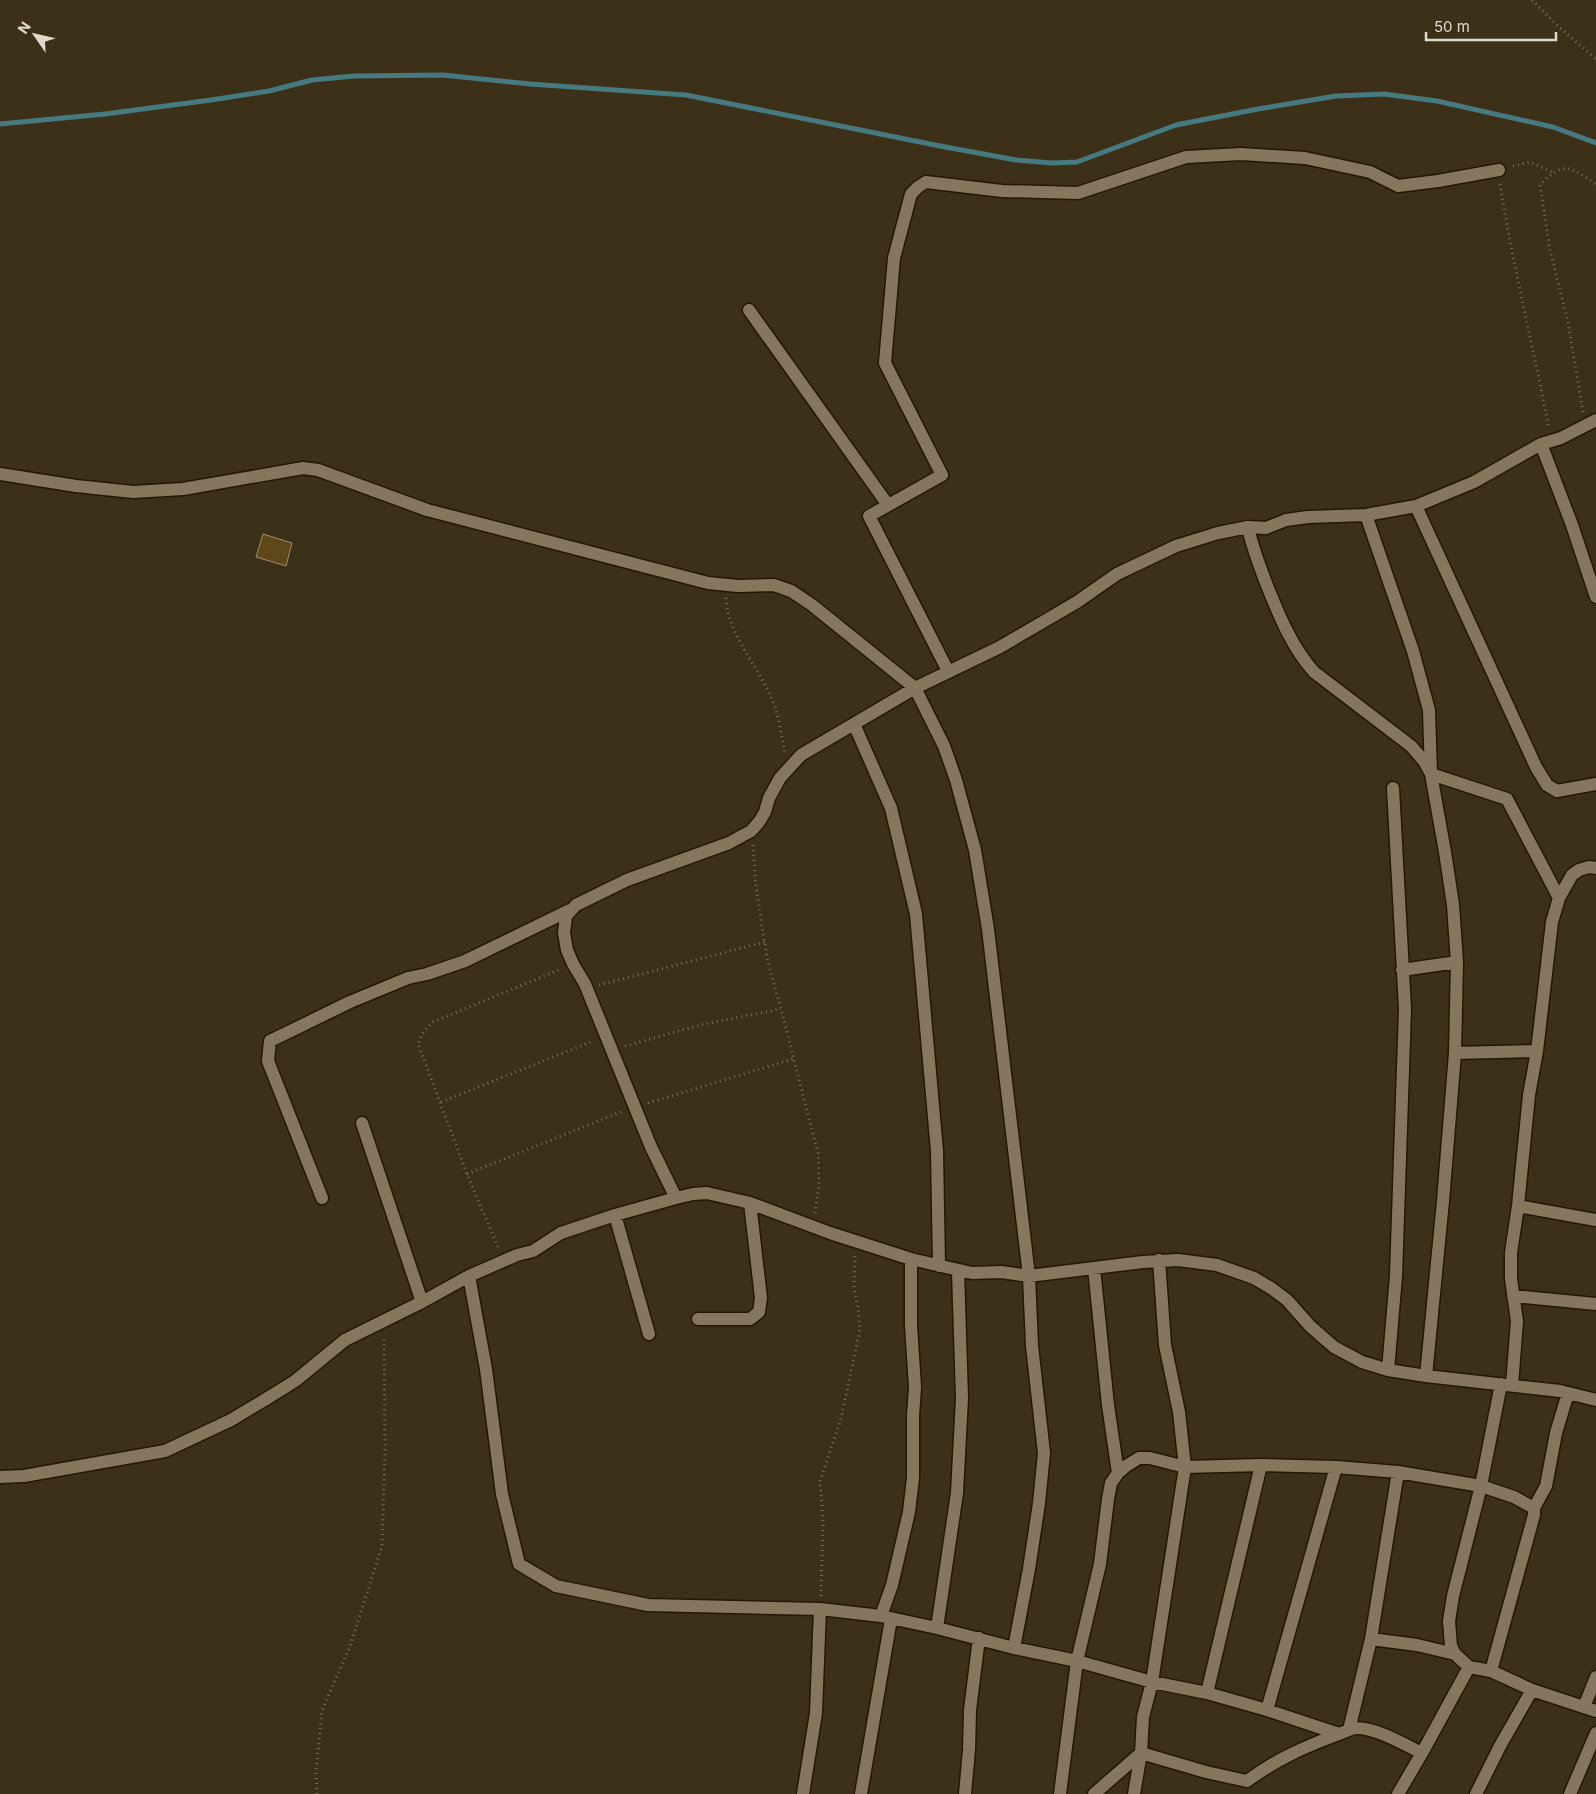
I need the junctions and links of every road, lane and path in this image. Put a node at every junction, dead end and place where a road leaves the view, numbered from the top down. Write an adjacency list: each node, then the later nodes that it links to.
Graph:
1 (1532, 0): 2 (path)
2 (1596, 59)
3 (1499, 170): 4 (path); 8 (path); 10 (street)
4 (1554, 173): 5 (path); 7 (path)
5 (1596, 184)
6 (749, 310): 10 (street)
7 (1591, 422): 8 (street)
8 (1546, 443): 11 (street); 15 (street)
9 (0, 474): 14 (street)
10 (888, 505): 16 (street)
11 (1416, 506): 12 (street); 21 (street)
12 (1366, 515): 13 (street); 20 (street)
13 (1248, 527): 16 (street); 20 (street)
14 (730, 585): 17 (street); 19 (path)
15 (1596, 597)
16 (948, 671): 17 (street)
17 (915, 688): 18 (street); 57 (street)
18 (854, 724): 19 (street); 53 (street)
19 (789, 767): 23 (street)
20 (1431, 774): 25 (street); 28 (street)
21 (1596, 784)
22 (1393, 788): 30 (street)
23 (751, 830): 26 (street); 27 (path)
24 (1596, 868): 25 (street)
25 (1559, 898): 35 (street)
26 (570, 910): 29 (street); 42 (street)
27 (765, 942): 31 (path); 32 (path)
28 (1457, 962): 30 (street); 36 (street)
29 (573, 964): 31 (street); 38 (path)
30 (1402, 970): 64 (street)
31 (587, 988): 33 (street)
32 (781, 1009): 34 (path); 37 (path)
33 (606, 1036): 34 (street); 38 (path)
34 (612, 1049): 39 (street)
35 (1537, 1051): 36 (street); 45 (street)
36 (1455, 1053): 65 (street)
37 (793, 1059): 39 (path); 48 (path)
38 (441, 1102): 41 (path)
39 (635, 1106): 41 (path); 43 (street)
40 (362, 1123): 59 (street)
41 (467, 1174): 51 (path)
42 (322, 1198)
43 (676, 1198): 44 (street); 46 (street)
44 (750, 1203): 48 (street); 61 (street)
45 (1518, 1206): 47 (street); 58 (street)
46 (615, 1215): 51 (street); 63 (street)
47 (1596, 1220)
48 (812, 1226): 49 (street)
49 (855, 1241): 50 (street); 77 (path)
50 (911, 1259): 53 (street); 78 (street)
51 (504, 1260): 56 (street)
52 (1160, 1260): 54 (street); 64 (street); 70 (street)
53 (939, 1266): 55 (street)
54 (1094, 1268): 57 (street); 73 (street)
55 (958, 1271): 57 (street); 79 (street)
56 (469, 1276): 59 (street); 77 (street)
57 (1029, 1276): 82 (street)
58 (1513, 1296): 60 (street); 66 (street)
59 (422, 1302): 62 (street)
60 (1596, 1304)
61 (698, 1319)
62 (384, 1320): 74 (street); 97 (path)
63 (649, 1334)
64 (1388, 1370): 65 (street)
65 (1426, 1376): 66 (street)
66 (1506, 1385): 67 (street); 75 (street)
67 (1568, 1393): 68 (street); 76 (street)
68 (1596, 1400)
69 (1261, 1464): 70 (street); 71 (street); 90 (street)
70 (1186, 1467): 73 (street); 88 (street)
71 (1336, 1467): 72 (street); 92 (street)
72 (1398, 1472): 75 (street); 81 (street)
73 (1118, 1473): 84 (street)
74 (0, 1477)
75 (1481, 1486): 76 (street); 83 (street)
76 (1534, 1508): 86 (street)
77 (820, 1609): 78 (street); 98 (street)
78 (886, 1618): 79 (street); 99 (street)
79 (937, 1628): 80 (street)
80 (979, 1638): 82 (street); 100 (street)
81 (1372, 1639): 83 (street); 93 (street)
82 (1014, 1648): 84 (street)
83 (1455, 1654): 85 (street)
84 (1077, 1661): 88 (street); 101 (street)
85 (1469, 1666): 86 (street); 96 (street)
86 (1491, 1671): 89 (street)
87 (1596, 1677): 91 (street)
88 (1152, 1682): 90 (street); 95 (street)
89 (1532, 1690): 91 (street); 105 (street)
90 (1206, 1693): 92 (street)
91 (1590, 1709)
92 (1267, 1710): 93 (street)
93 (1344, 1732): 95 (street); 96 (street)
94 (1596, 1732): 106 (street)
95 (1141, 1753): 102 (street); 103 (street)
96 (1422, 1753): 104 (street)
97 (317, 1794)
98 (803, 1794)
99 (861, 1794)
100 (965, 1794)
101 (1060, 1794)
102 (1094, 1794)
103 (1134, 1794)
104 (1398, 1794)
105 (1476, 1794)
106 (1570, 1794)

